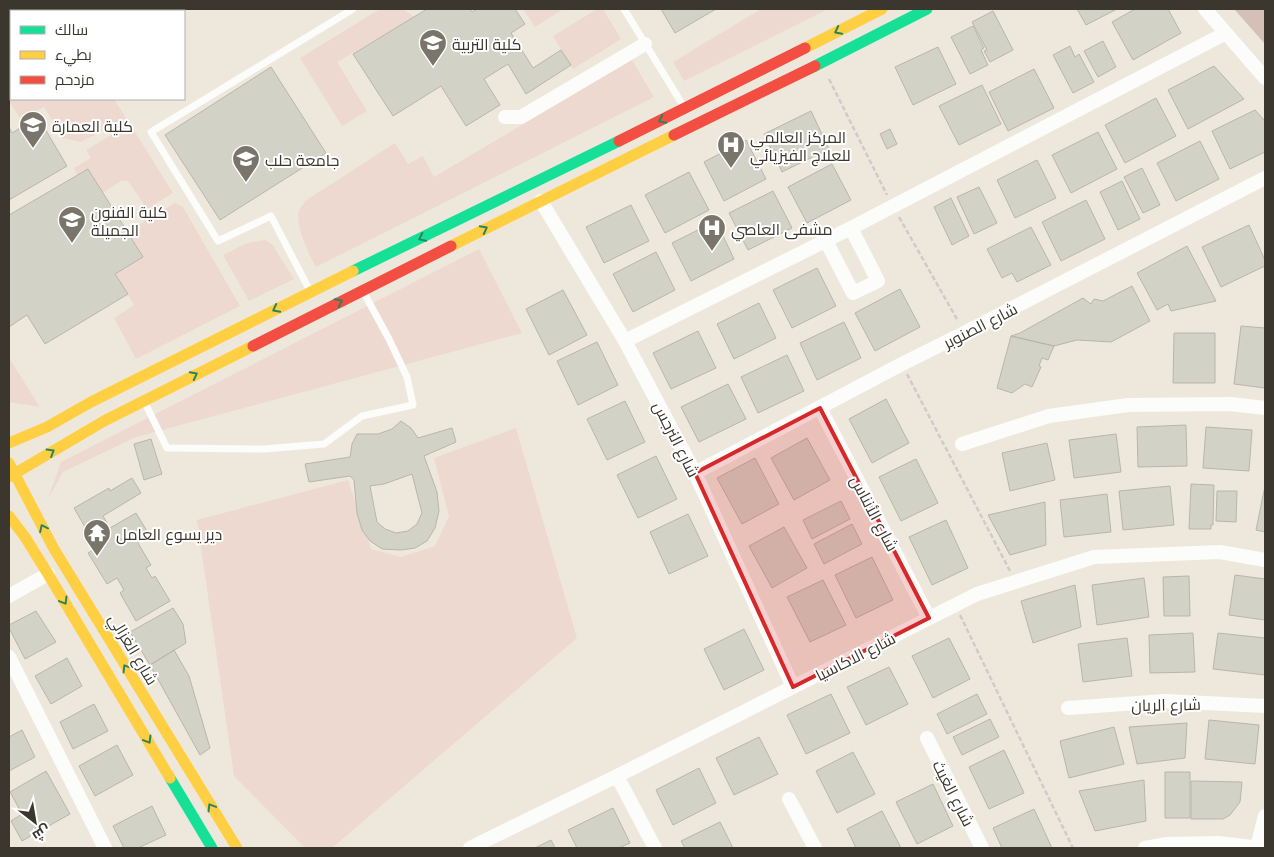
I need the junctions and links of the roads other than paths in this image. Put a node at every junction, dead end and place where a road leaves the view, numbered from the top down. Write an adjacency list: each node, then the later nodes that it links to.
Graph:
1 (353, 9): 16 (lane)
2 (624, 9): 7 (lane)
3 (882, 9): 9 (main road, one-way to 9)
4 (927, 9): 12 (main road)
5 (1205, 9): 6 (street)
6 (1226, 33): 8 (street); 13 (street)
7 (645, 44): 9 (lane); 10 (street)
8 (1265, 78)
9 (685, 109): 16 (main road, one-way to 16)
10 (505, 117)
11 (1265, 178): 19 (street, شارع الصنوبر)
12 (542, 201): 15 (main road, one-way to 12); 17 (street, شارع النرجس)
13 (852, 228): 14 (street); 14 (street)
14 (826, 241): 17 (street)
15 (362, 291): 18 (main road, one-way to 15); 18 (lane)
16 (310, 292): 21 (main road, one-way to 21)
17 (625, 341): 24 (street, شارع النرجس)
18 (143, 401): 23 (main road, one-way to 18)
19 (820, 408): 24 (street, شارع الصنوبر); 29 (street, شارع الأنناس)
20 (1265, 408): 22 (street)
21 (9, 443)
22 (962, 444)
23 (11, 471): 40 (main road, شارع الغزالي, one-way to 23)
24 (695, 473): 31 (street, شارع النرجس)
25 (9, 516): 27 (main road)
26 (1265, 560): 29 (street, شارع الاكاسيا)
27 (48, 574): 28 (street); 39 (main road, one-way to 39)
28 (9, 596)
29 (929, 618): 31 (street, شارع الاكاسيا)
30 (9, 657): 38 (street)
31 (793, 687): 35 (street, شارع الاكاسيا)
32 (1265, 706): 33 (street, شارع الريان)
33 (1068, 708)
34 (927, 738): 44 (street, شارع الغيث)
35 (617, 776): 41 (street, شارع الاكاسيا); 42 (street)
36 (789, 799): 43 (street)
37 (1265, 816): 46 (street)
38 (105, 848)
39 (212, 848)
40 (237, 848)
41 (470, 848)
42 (655, 848)
43 (815, 848)
44 (982, 848)
45 (1145, 848): 46 (street)
46 (1258, 848)

